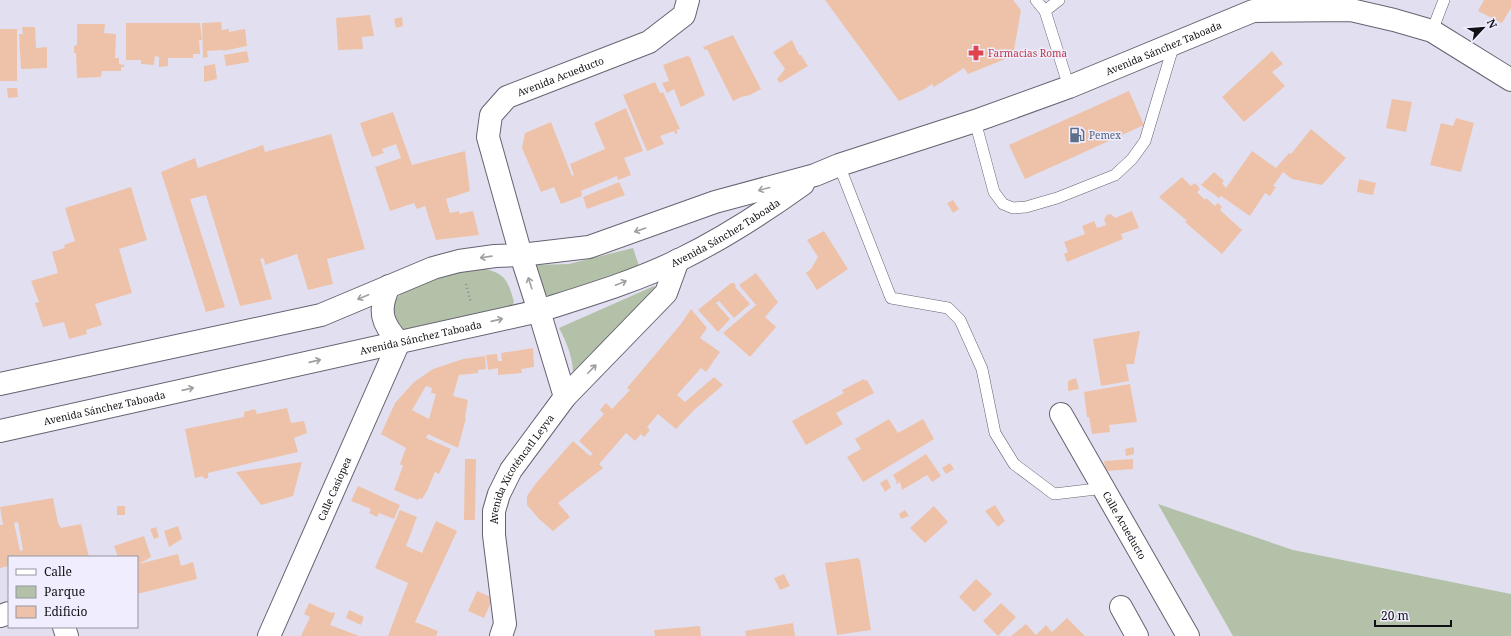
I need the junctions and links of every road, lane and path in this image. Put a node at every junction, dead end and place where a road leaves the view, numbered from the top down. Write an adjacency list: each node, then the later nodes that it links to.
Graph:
1 (688, 0): 14 (main road, Avenida Acueducto)
2 (1036, 0): 6 (lane)
3 (1059, 0): 6 (lane)
4 (1444, 0): 7 (lane)
5 (1346, 5): 7 (main road, Avenida Sánchez Taboada); 8 (main road, Avenida Sánchez Taboada)
6 (1045, 11): 10 (lane)
7 (1432, 31): 9 (main road, Avenida Sánchez Taboada)
8 (1175, 42): 10 (main road, Avenida Sánchez Taboada); 11 (lane)
9 (1511, 80)
10 (1069, 87): 11 (main road, Avenida Sánchez Taboada)
11 (975, 121): 12 (main road, Avenida Sánchez Taboada)
12 (839, 165): 13 (main road, Avenida Sánchez Taboada); 25 (lane)
13 (815, 175): 14 (main road, Avenida Sánchez Taboada, one-way to 14); 15 (main road, Avenida Sánchez Taboada)
14 (521, 255): 16 (main road, Avenida Sánchez Taboada, one-way to 16); 18 (main road, Avenida Acueducto, one-way to 14)
15 (678, 260): 18 (main road, Avenida Sánchez Taboada, one-way to 15); 22 (main road, Avenida Xicoténcatl Leyva, one-way to 15)
16 (459, 261): 17 (main road, Avenida Sánchez Taboada); 19 (path)
17 (390, 286): 20 (main road); 21 (main road, Avenida Sánchez Taboada, one-way to 21)
18 (539, 310): 19 (main road, Avenida Sánchez Taboada, one-way to 18); 22 (main road)
19 (478, 324): 20 (main road, Avenida Sánchez Taboada)
20 (399, 342): 24 (main road, Avenida Sánchez Taboada, one-way to 20); 28 (main road, Calle Casiopea)
21 (0, 384)
22 (565, 397): 27 (main road, Avenida Xicoténcatl Leyva)
23 (1062, 414): 25 (main road, Calle Acueducto)
24 (0, 431)
25 (1105, 488): 30 (main road, Calle Acueducto)
26 (1121, 607): 29 (main road)
27 (505, 632)
28 (269, 636)
29 (1137, 636)
30 (1188, 636)

